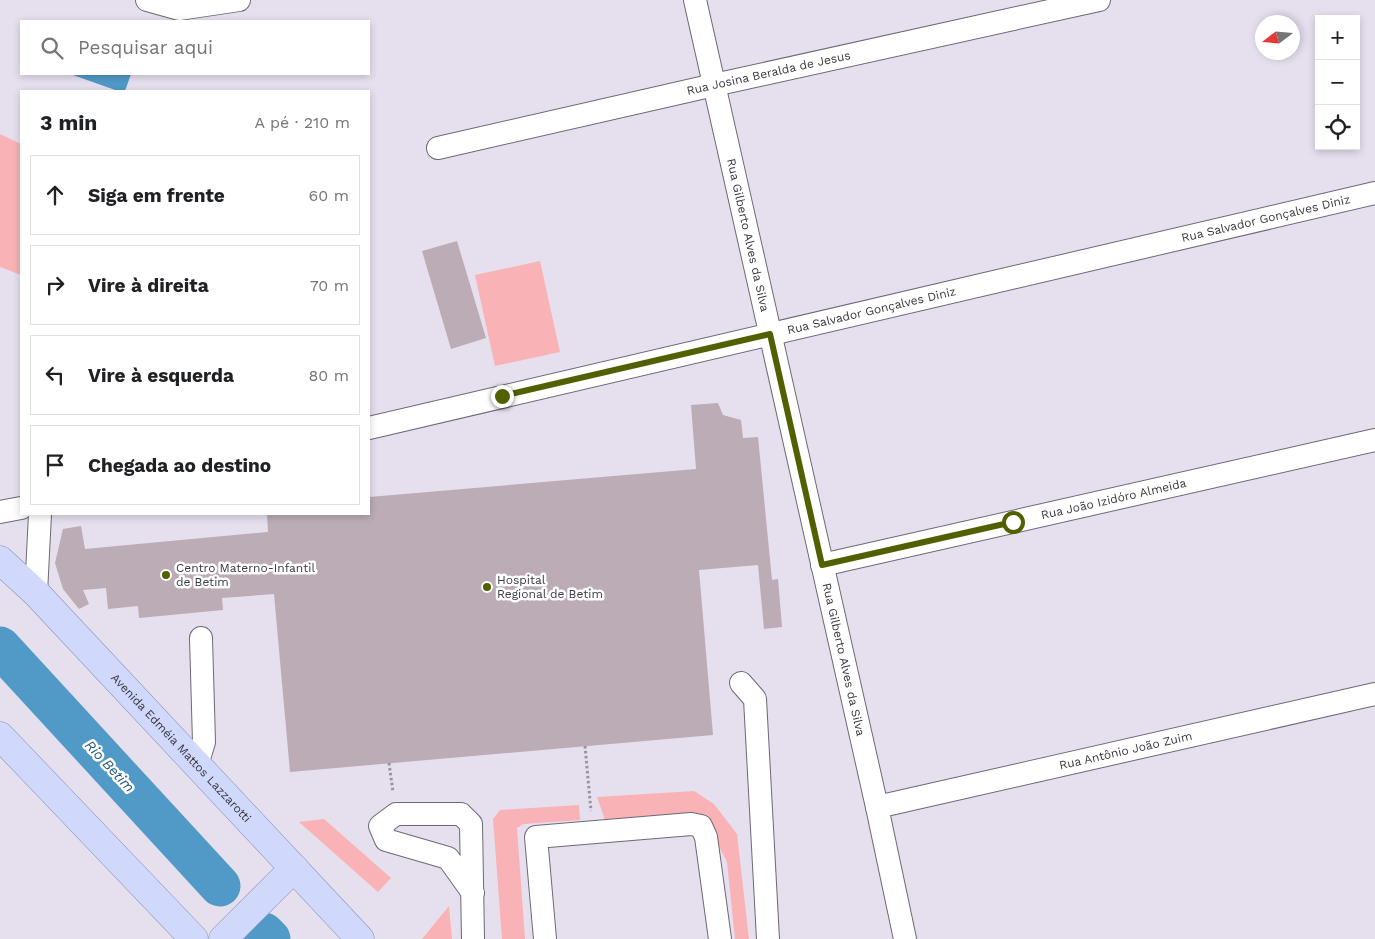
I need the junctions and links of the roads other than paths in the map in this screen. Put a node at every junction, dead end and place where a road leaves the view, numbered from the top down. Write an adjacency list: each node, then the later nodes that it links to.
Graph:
1 (147, 0): 2 (street)
2 (239, 0)
3 (695, 0): 5 (street, Rua Gilberto Alves da Silva)
4 (1099, 0): 5 (street, Rua Josina Beralda de Jesus)
5 (714, 85): 6 (street, Rua Josina Beralda de Jesus); 8 (street, Rua Gilberto Alves da Silva)
6 (438, 148)
7 (1375, 193): 8 (street, Rua Salvador Gonçalves Diniz)
8 (770, 334): 9 (street, Rua Salvador Gonçalves Diniz); 15 (street, Rua Gilberto Alves da Silva)
9 (370, 428)
10 (1375, 440): 15 (street, Rua João Izidóro Almeida)
11 (20, 508): 12 (street)
12 (0, 512)
13 (40, 515): 16 (street)
14 (0, 560): 16 (main road, Avenida Edméia Mattos Lazzarotti)
15 (822, 565): 22 (street, Rua Gilberto Alves da Silva)
16 (36, 594): 21 (main road, Avenida Edméia Mattos Lazzarotti)
17 (202, 638): 21 (street)
18 (741, 683): 31 (street)
19 (1375, 694): 22 (street, Rua Antônio João Zuim)
20 (0, 736): 25 (main road)
21 (197, 765): 23 (main road, Avenida Edméia Mattos Lazzarotti)
22 (877, 807): 32 (street, Rua Gilberto Alves da Silva)
23 (286, 875): 26 (main road); 27 (main road, Avenida Edméia Mattos Lazzarotti)
24 (473, 893): 24 (street); 28 (street)
25 (194, 939)
26 (223, 939)
27 (360, 939)
28 (473, 939)
29 (544, 939): 30 (street)
30 (720, 939)
31 (768, 939)
32 (905, 939)

